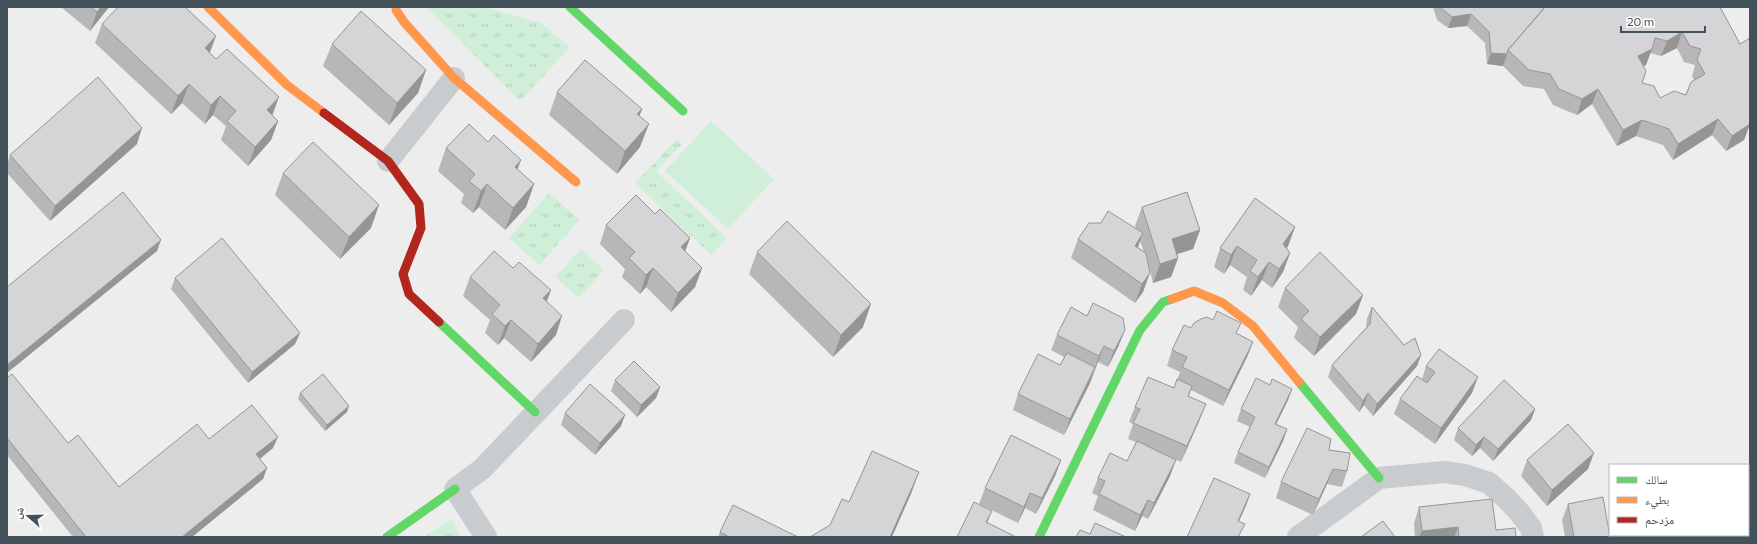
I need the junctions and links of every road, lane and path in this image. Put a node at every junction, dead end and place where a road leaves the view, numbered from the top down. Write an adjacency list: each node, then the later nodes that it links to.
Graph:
1 (208, 7): 6 (street)
2 (396, 7): 4 (street)
3 (570, 7): 5 (street)
4 (454, 78): 6 (street); 7 (street)
5 (683, 111)
6 (388, 161): 9 (street)
7 (576, 182)
8 (624, 320): 9 (street)
9 (535, 412): 11 (street)
10 (1379, 478): 14 (street); 15 (street); 16 (street)
11 (455, 489): 12 (street); 13 (street)
12 (387, 537)
13 (486, 537)
14 (1039, 537)
15 (1298, 537)
16 (1533, 537)

